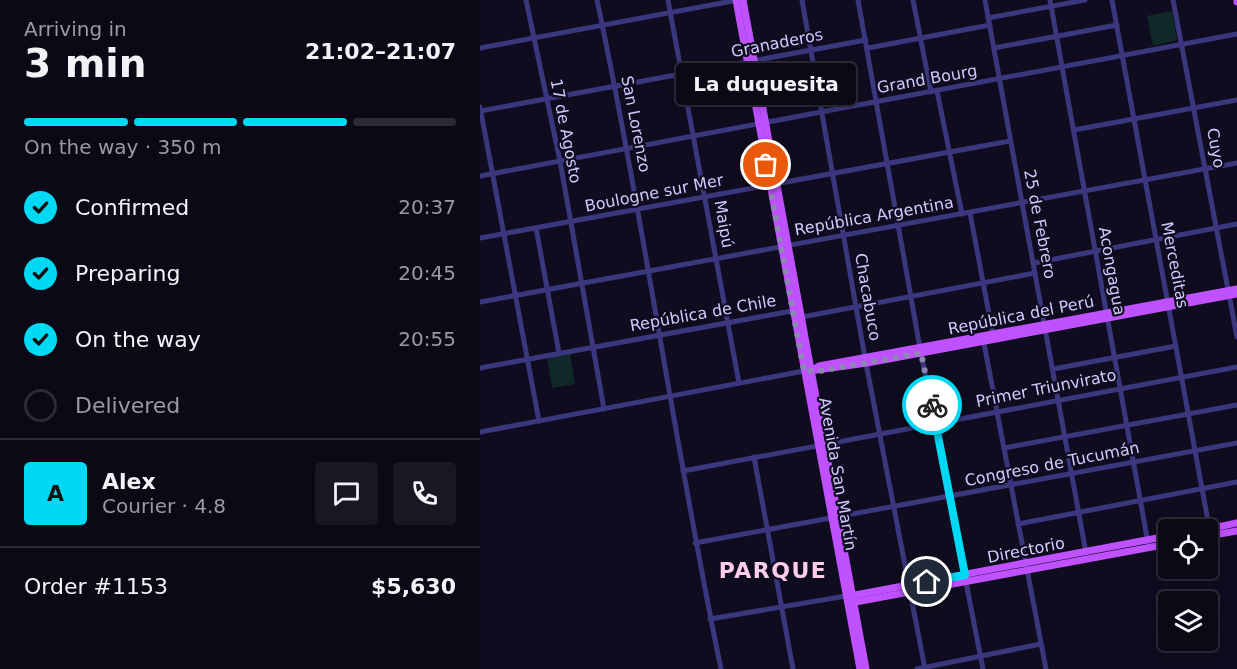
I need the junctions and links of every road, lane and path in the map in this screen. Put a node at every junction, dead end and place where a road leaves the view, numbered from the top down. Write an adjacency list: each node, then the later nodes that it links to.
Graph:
1 (526, 0): 21 (street, 17 de Agosto)
2 (597, 0): 16 (street, San Lorenzo)
3 (668, 0): 14 (street, Maipú)
4 (739, 0): 14 (street); 30 (main road, Avenida San Martín)
5 (802, 0): 28 (street, Chacabuco)
6 (858, 0): 23 (street)
7 (913, 0): 22 (street)
8 (985, 0): 15 (street, 25 de Febrero)
9 (1050, 0): 13 (street, Acongagua)
10 (1085, 0): 13 (street)
11 (1112, 0): 18 (street, Merceditas)
12 (1173, 0): 24 (street, Cuyo)
13 (1051, 7): 15 (street); 20 (street, Acongagua)
14 (671, 13): 16 (street); 32 (street, Maipú)
15 (988, 18): 17 (street, 25 de Febrero)
16 (602, 25): 21 (street); 34 (street, San Lorenzo)
17 (990, 25): 22 (street); 27 (street, 25 de Febrero)
18 (1118, 25): 20 (street); 29 (street, Merceditas)
19 (1237, 34): 24 (street, Grand Bourg)
20 (1056, 37): 27 (street); 31 (street, Acongagua)
21 (533, 38): 25 (street); 36 (street, 17 de Agosto)
22 (921, 38): 26 (street); 35 (street)
23 (866, 40): 26 (street); 28 (street, Granaderos)
24 (1182, 45): 29 (street, Grand Bourg); 39 (street, Cuyo)
25 (480, 48)
26 (868, 48): 38 (street)
27 (994, 48): 33 (street, 25 de Febrero)
28 (811, 50): 30 (street, Granaderos); 41 (street, Chacabuco)
29 (1123, 56): 31 (street, Grand Bourg); 42 (street, Merceditas)
30 (751, 62): 32 (street, Granaderos); 43 (main road, Avenida San Martín)
31 (1062, 68): 33 (street, Grand Bourg); 44 (street, Acongagua)
32 (682, 75): 34 (street, Granaderos); 45 (street, Maipú)
33 (1000, 80): 35 (street, Grand Bourg); 46 (street, 25 de Febrero)
34 (615, 86): 36 (street, Granaderos); 47 (street, San Lorenzo)
35 (934, 92): 38 (street, Grand Bourg); 48 (street)
36 (547, 99): 40 (street, Granaderos); 49 (street, 17 de Agosto)
37 (1237, 100): 39 (street)
38 (878, 102): 41 (street, Grand Bourg); 51 (street)
39 (1195, 108): 42 (street); 52 (street, Cuyo)
40 (480, 110): 54 (street)
41 (822, 112): 43 (street, Grand Bourg); 53 (street, Chacabuco)
42 (1134, 119): 44 (street); 56 (street, Merceditas)
43 (762, 123): 45 (street, Grand Bourg); 57 (main road, Avenida San Martín)
44 (1074, 130): 58 (street, Acongagua)
45 (694, 136): 47 (street, Grand Bourg); 59 (street, Maipú)
46 (1010, 141): 48 (street, Boulogne sur Mer); 60 (street, 25 de Febrero)
47 (626, 149): 49 (street, Grand Bourg); 61 (street, San Lorenzo)
48 (949, 153): 51 (street, Boulogne sur Mer); 63 (street)
49 (560, 161): 54 (street, Grand Bourg); 64 (street, 17 de Agosto)
50 (1237, 163): 52 (street, República Argentina)
51 (890, 164): 53 (street, Boulogne sur Mer); 66 (street)
52 (1206, 169): 56 (street, República Argentina); 68 (street, Cuyo)
53 (833, 173): 57 (street, Boulogne sur Mer); 70 (street, Chacabuco)
54 (492, 174): 55 (street, Grand Bourg); 69 (street)
55 (480, 176)
56 (1146, 181): 58 (street, República Argentina); 72 (street, Merceditas)
57 (773, 184): 59 (street, Boulogne sur Mer); 73 (main road, Avenida San Martín)
58 (1085, 192): 60 (street, República Argentina); 74 (street, Acongagua)
59 (705, 196): 61 (street, Boulogne sur Mer); 75 (street, Maipú)
60 (1022, 202): 62 (street, República Argentina); 76 (street, 25 de Febrero)
61 (638, 209): 64 (street, Boulogne sur Mer); 77 (street, San Lorenzo)
62 (970, 213): 63 (street, República Argentina); 79 (street)
63 (962, 214): 66 (street, República Argentina)
64 (571, 222): 67 (street, Boulogne sur Mer); 80 (street, 17 de Agosto)
65 (1237, 224): 68 (street)
66 (899, 225): 70 (street, República Argentina); 85 (street)
67 (536, 228): 69 (street, Boulogne sur Mer); 82 (street)
68 (1217, 228): 72 (street); 83 (street, Cuyo)
69 (503, 234): 71 (street, Boulogne sur Mer); 86 (street)
70 (843, 235): 73 (street, República Argentina); 89 (street, Chacabuco)
71 (480, 238)
72 (1156, 240): 74 (street); 88 (street, Merceditas)
73 (784, 246): 75 (street, República Argentina); 90 (main road, Avenida San Martín); 92 (main road, Avenida San Martín)
74 (1095, 251): 76 (street); 91 (street, Acongagua)
75 (716, 258): 77 (street, República Argentina); 93 (street, Maipú)
76 (1034, 263): 78 (street, 25 de Febrero)
77 (649, 271): 80 (street, República Argentina); 95 (street, San Lorenzo)
78 (1035, 273): 79 (street); 94 (street, 25 de Febrero)
79 (984, 282): 85 (street); 97 (street)
80 (582, 283): 82 (street, República Argentina); 100 (street, 17 de Agosto)
81 (1237, 289): 83 (main road, República del Perú)
82 (548, 290): 86 (street, República Argentina); 102 (street)
83 (1229, 293): 84 (main road, República del Perú); 88 (main road, República del Perú); 96 (street, Cuyo)
84 (1237, 294)
85 (912, 295): 89 (street); 101 (street)
86 (515, 296): 87 (street, República Argentina); 104 (street)
87 (480, 302)
88 (1168, 304): 91 (main road, República del Perú); 99 (street, Merceditas)
89 (856, 306): 92 (street); 105 (street, Chacabuco)
90 (792, 311): 92 (street, República de Chile); 93 (street, República de Chile); 109 (main road, Avenida San Martín)
91 (1106, 316): 94 (main road, República del Perú); 103 (street, Acongagua)
92 (802, 317): 109 (main road, Avenida San Martín)
93 (726, 323): 95 (street, República de Chile); 111 (street, Maipú)
94 (1045, 327): 97 (main road, República del Perú); 108 (street, 25 de Febrero)
95 (661, 335): 100 (street, República de Chile); 113 (street, San Lorenzo)
96 (1237, 336)
97 (993, 337): 98 (main road, República del Perú)
98 (983, 339): 101 (main road, República del Perú); 117 (street)
99 (1176, 346): 103 (street); 110 (street, Merceditas)
100 (593, 347): 102 (street, República de Chile); 116 (street, 17 de Agosto)
101 (921, 350): 105 (main road, República del Perú); 120 (street)
102 (559, 353): 104 (street, República de Chile)
103 (1115, 357): 108 (street); 112 (street, Acongagua)
104 (527, 359): 107 (street, República de Chile); 119 (street)
105 (866, 361): 109 (main road, República del Perú); 123 (street, Chacabuco)
106 (1237, 367): 110 (street, Primer Triunvirato)
107 (480, 368)
108 (1053, 369): 114 (street, 25 de Febrero)
109 (808, 371): 111 (street, República del Perú); 126 (main road, Avenida San Martín)
110 (1181, 377): 112 (street, Primer Triunvirato); 118 (street, Merceditas)
111 (739, 383): 113 (street, República del Perú)
112 (1120, 388): 114 (street, Primer Triunvirato); 121 (street, Acongagua)
113 (672, 396): 116 (street, República del Perú); 131 (street, San Lorenzo)
114 (1058, 399): 117 (street, Primer Triunvirato); 124 (street, 25 de Febrero)
115 (1237, 405): 118 (street)
116 (604, 409): 119 (street, República del Perú)
117 (998, 411): 120 (street, Primer Triunvirato); 127 (street)
118 (1188, 414): 121 (street); 128 (street, Merceditas)
119 (539, 421): 122 (street, República del Perú)
120 (936, 422): 123 (street, Primer Triunvirato); 136 (street)
121 (1127, 425): 124 (street); 130 (street, Acongagua)
122 (480, 432)
123 (881, 432): 126 (street, Primer Triunvirato); 138 (street, Chacabuco)
124 (1065, 436): 127 (street); 132 (street, 25 de Febrero)
125 (1237, 443): 128 (street, Congreso de Tucumán)
126 (821, 444): 129 (street, Primer Triunvirato); 140 (main road, Avenida San Martín)
127 (1004, 448): 134 (street)
128 (1196, 451): 130 (street, Congreso de Tucumán); 135 (street, Merceditas)
129 (754, 457): 131 (street, Primer Triunvirato); 145 (street)
130 (1134, 462): 132 (street, Congreso de Tucumán); 137 (street, Acongagua)
131 (683, 471): 149 (street)
132 (1071, 474): 134 (street, Congreso de Tucumán); 139 (street, 25 de Febrero)
133 (1237, 483): 135 (street)
134 (1011, 486): 136 (street, Congreso de Tucumán); 143 (street)
135 (1203, 489): 137 (street); 141 (street, Merceditas)
136 (950, 497): 138 (street, Congreso de Tucumán); 154 (street)
137 (1140, 500): 139 (street); 150 (street, Acongagua)
138 (895, 507): 140 (street, Congreso de Tucumán); 155 (street, Chacabuco)
139 (1078, 511): 143 (street); 152 (street, 25 de Febrero)
140 (835, 519): 145 (street, Congreso de Tucumán); 156 (main road, Avenida San Martín)
141 (1206, 519)
142 (1237, 523): 144 (main road)
143 (1018, 524): 153 (street)
144 (1218, 529)
145 (768, 531): 149 (street, Congreso de Tucumán); 157 (street)
146 (1237, 531): 147 (main road)
147 (1218, 532)
148 (1158, 540): 150 (main road, Directorio)
149 (695, 543): 158 (street)
150 (1148, 544): 151 (main road, Directorio); 152 (main road, Directorio)
151 (1158, 544)
152 (1086, 555): 153 (main road, Directorio)
153 (1026, 567): 154 (main road, Directorio); 159 (street)
154 (965, 578): 155 (main road, Directorio); 160 (street)
155 (910, 589): 156 (main road, Directorio); 161 (street, Chacabuco)
156 (850, 599): 157 (street, Directorio); 164 (main road, Avenida San Martín); 165 (main road, Avenida San Martín)
157 (782, 607): 158 (street, Directorio); 163 (street)
158 (710, 619): 162 (street)
159 (1041, 644): 160 (street); 168 (street)
160 (980, 656): 161 (street); 167 (street)
161 (925, 668): 166 (street)
162 (721, 669)
163 (793, 669)
164 (860, 669)
165 (866, 669)
166 (917, 669)
167 (982, 669)
168 (1046, 669)

